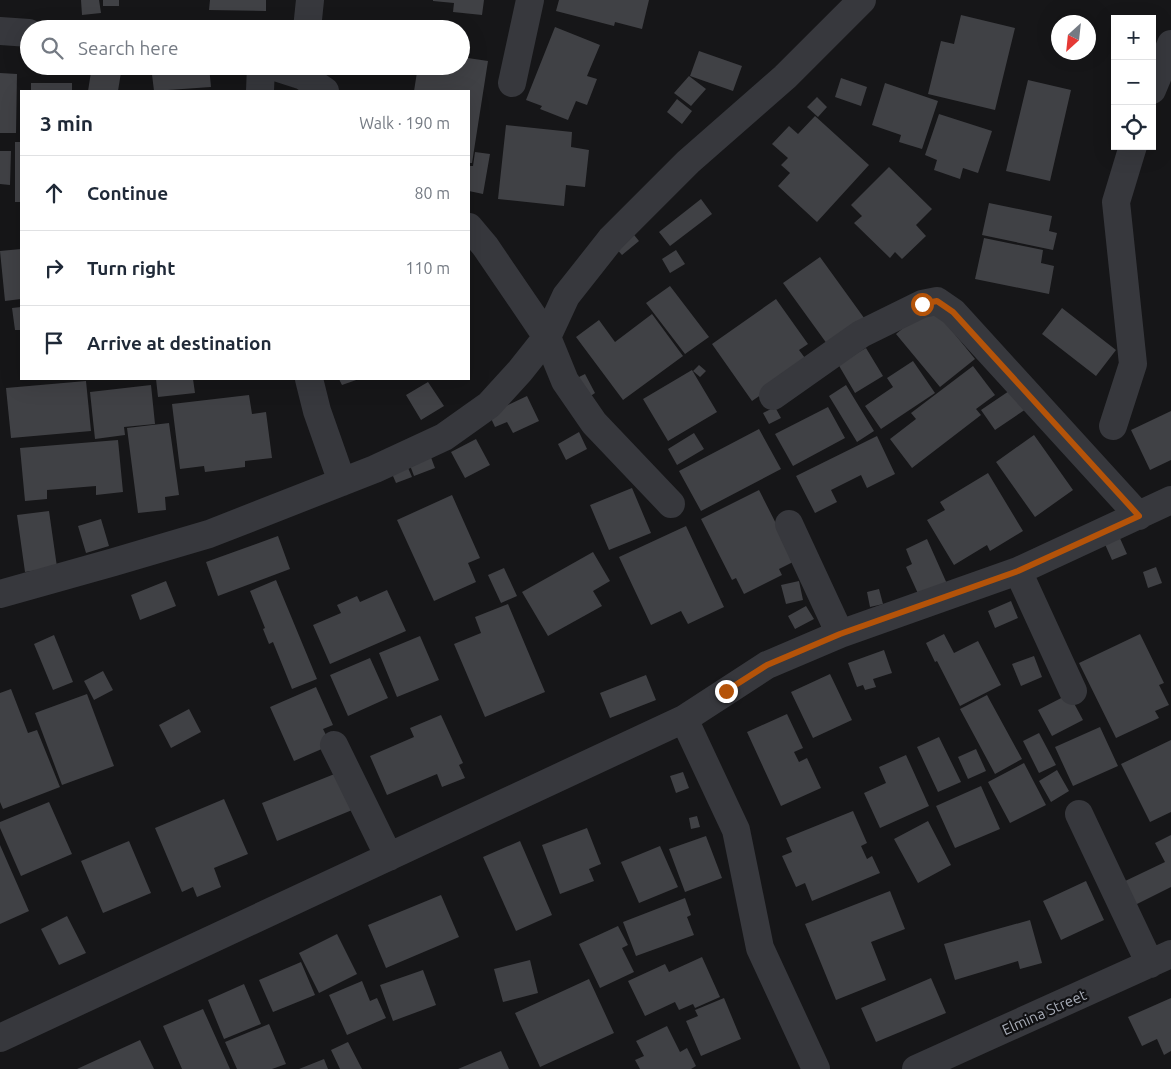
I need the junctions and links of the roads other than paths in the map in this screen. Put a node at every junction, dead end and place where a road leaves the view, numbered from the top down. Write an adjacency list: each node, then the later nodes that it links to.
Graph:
1 (310, 0): 4 (street)
2 (530, 0): 11 (street)
3 (862, 0): 16 (street)
4 (308, 20)
5 (0, 31): 6 (street)
6 (20, 32)
7 (1171, 44): 10 (street)
8 (261, 75): 12 (street)
9 (307, 75): 13 (street)
10 (1156, 80)
11 (512, 83)
12 (260, 90)
13 (324, 90)
14 (1132, 150): 19 (street)
15 (470, 227): 16 (street)
16 (547, 337): 20 (street); 22 (street)
17 (309, 380): 20 (street)
18 (773, 396): 23 (street)
19 (1113, 426)
20 (342, 482): 26 (street)
21 (1171, 500): 23 (street)
22 (671, 504)
23 (1139, 516): 25 (street)
24 (789, 524): 27 (street)
25 (1018, 571): 27 (street); 28 (street)
26 (0, 594)
27 (840, 634): 29 (street)
28 (1073, 691)
29 (684, 719): 32 (street); 35 (street)
30 (334, 745): 32 (street)
31 (1079, 814): 33 (street)
32 (388, 857): 34 (street)
33 (1160, 959): 36 (street, Elmina Street)
34 (0, 1038)
35 (816, 1069)
36 (916, 1069)

